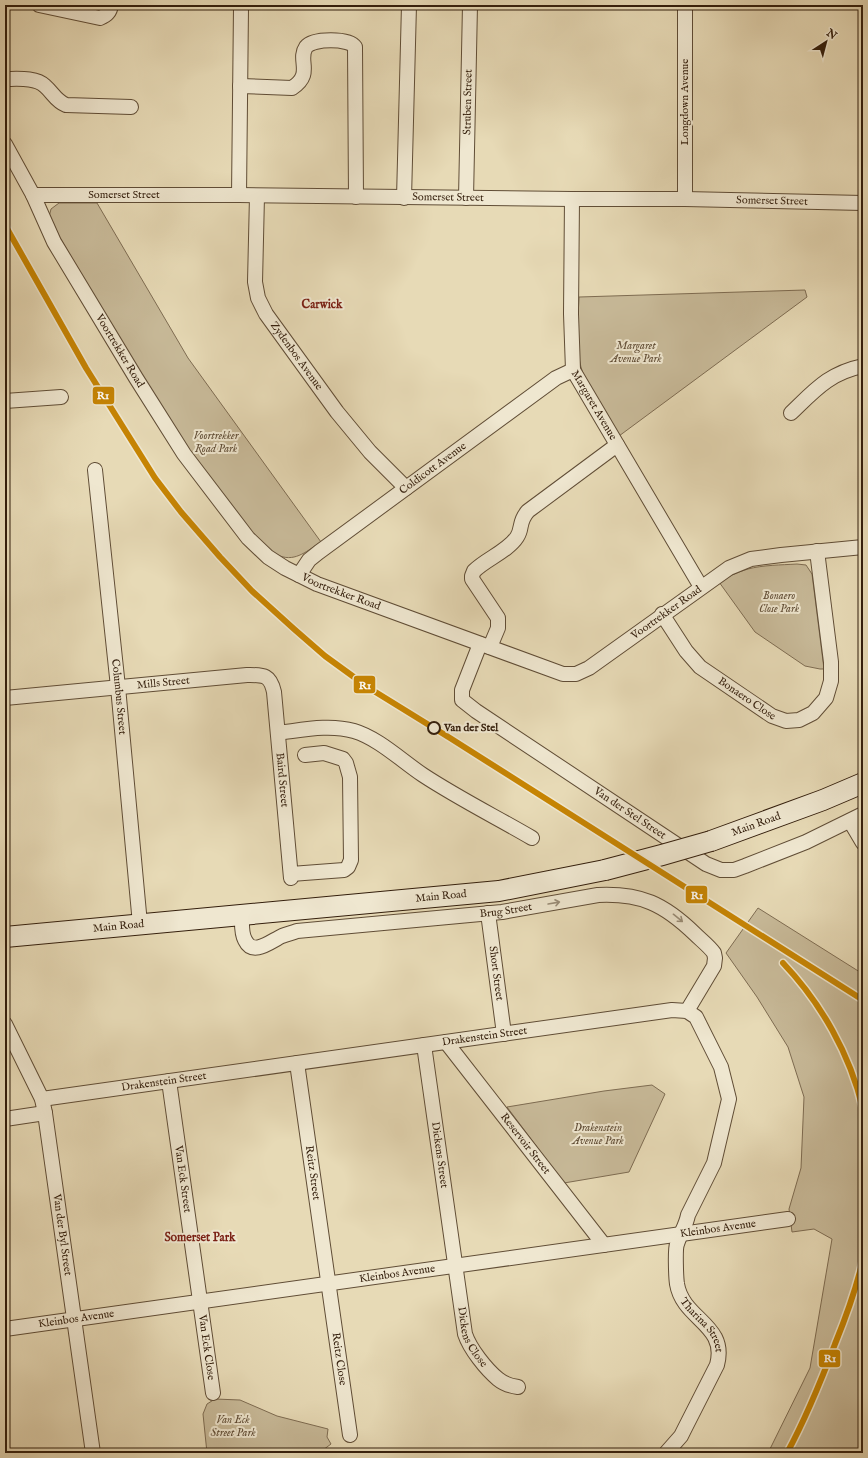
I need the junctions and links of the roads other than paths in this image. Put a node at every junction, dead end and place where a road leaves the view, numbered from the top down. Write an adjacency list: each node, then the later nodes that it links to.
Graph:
1 (39, 5): 2 (street)
2 (111, 5)
3 (409, 5): 15 (street)
4 (470, 5): 16 (street, Struben Street)
5 (685, 5): 18 (street, Longdown Avenue)
6 (241, 7): 8 (street)
7 (5, 79): 9 (street)
8 (240, 86): 12 (street); 14 (street)
9 (131, 107)
10 (5, 144): 11 (street, Voortrekker Road)
11 (33, 195): 12 (street, Somerset Street); 30 (street, Voortrekker Road)
12 (239, 195): 13 (street, Somerset Street)
13 (257, 196): 14 (street, Somerset Street); 27 (street, Zydenbos Avenue)
14 (356, 197): 15 (street, Somerset Street)
15 (404, 198): 16 (street, Somerset Street)
16 (466, 198): 17 (street, Somerset Street)
17 (572, 199): 18 (street, Somerset Street); 21 (street, Margaret Avenue)
18 (685, 199): 19 (street, Somerset Street)
19 (863, 203)
20 (863, 366): 24 (street)
21 (573, 370): 25 (street, Margaret Avenue); 27 (street, Coldicott Avenue)
22 (61, 397): 23 (street)
23 (5, 401)
24 (791, 413)
25 (617, 445): 31 (street, Margaret Avenue); 33 (street)
26 (95, 470): 35 (street, Columbus Street)
27 (406, 488): 30 (street, Coldicott Avenue)
28 (863, 548): 29 (street, Voortrekker Road)
29 (817, 551): 31 (street, Voortrekker Road); 32 (street, Bonaero Close)
30 (299, 575): 33 (street, Voortrekker Road)
31 (701, 587): 32 (street, Voortrekker Road)
32 (662, 614): 33 (street, Voortrekker Road)
33 (485, 646): 41 (street, Van der Stel Street)
34 (272, 682): 35 (street, Mills Street); 37 (street, Baird Street)
35 (118, 687): 36 (street, Mills Street); 46 (street, Columbus Street)
36 (5, 698)
37 (278, 733): 38 (street, Baird Street); 42 (street)
38 (305, 755)
39 (863, 783): 45 (main road, Main Road, bridge)
40 (863, 814): 41 (street, Van der Stel Street)
41 (850, 820): 43 (street)
42 (532, 838)
43 (863, 843)
44 (488, 913): 45 (street, Brug Street); 48 (street, Brug Street, one-way to 48); 50 (street, Short Street)
45 (242, 915): 46 (main road, Main Road)
46 (140, 924): 47 (main road, Main Road)
47 (5, 937)
48 (687, 1011): 50 (street, Drakenstein Street); 58 (street)
49 (5, 1024): 55 (street, Van der Byl Street)
50 (504, 1034): 51 (street, Drakenstein Street)
51 (446, 1042): 52 (street, Drakenstein Street); 59 (street, Reservoir Street)
52 (424, 1045): 53 (street, Drakenstein Street); 60 (street, Dickens Street)
53 (296, 1063): 54 (street, Drakenstein Street); 61 (street, Reitz Street)
54 (169, 1081): 55 (street, Drakenstein Street); 62 (street, Van Eck Street)
55 (43, 1106): 56 (street, Drakenstein Street); 63 (street, Van der Byl Street)
56 (5, 1119)
57 (788, 1219): 58 (street, Kleinbos Avenue)
58 (682, 1234): 59 (street, Kleinbos Avenue); 69 (street, Tharina Street)
59 (604, 1245): 60 (street, Kleinbos Avenue)
60 (455, 1266): 61 (street, Kleinbos Avenue); 65 (street, Dickens Close)
61 (328, 1284): 62 (street, Kleinbos Avenue); 67 (street, Reitz Close)
62 (200, 1302): 63 (street, Kleinbos Avenue); 66 (street, Van Eck Close)
63 (74, 1319): 64 (street, Kleinbos Avenue); 68 (street, Van der Byl Street)
64 (5, 1329)
65 (518, 1387)
66 (213, 1394)
67 (350, 1435)
68 (93, 1453)
69 (666, 1453)

